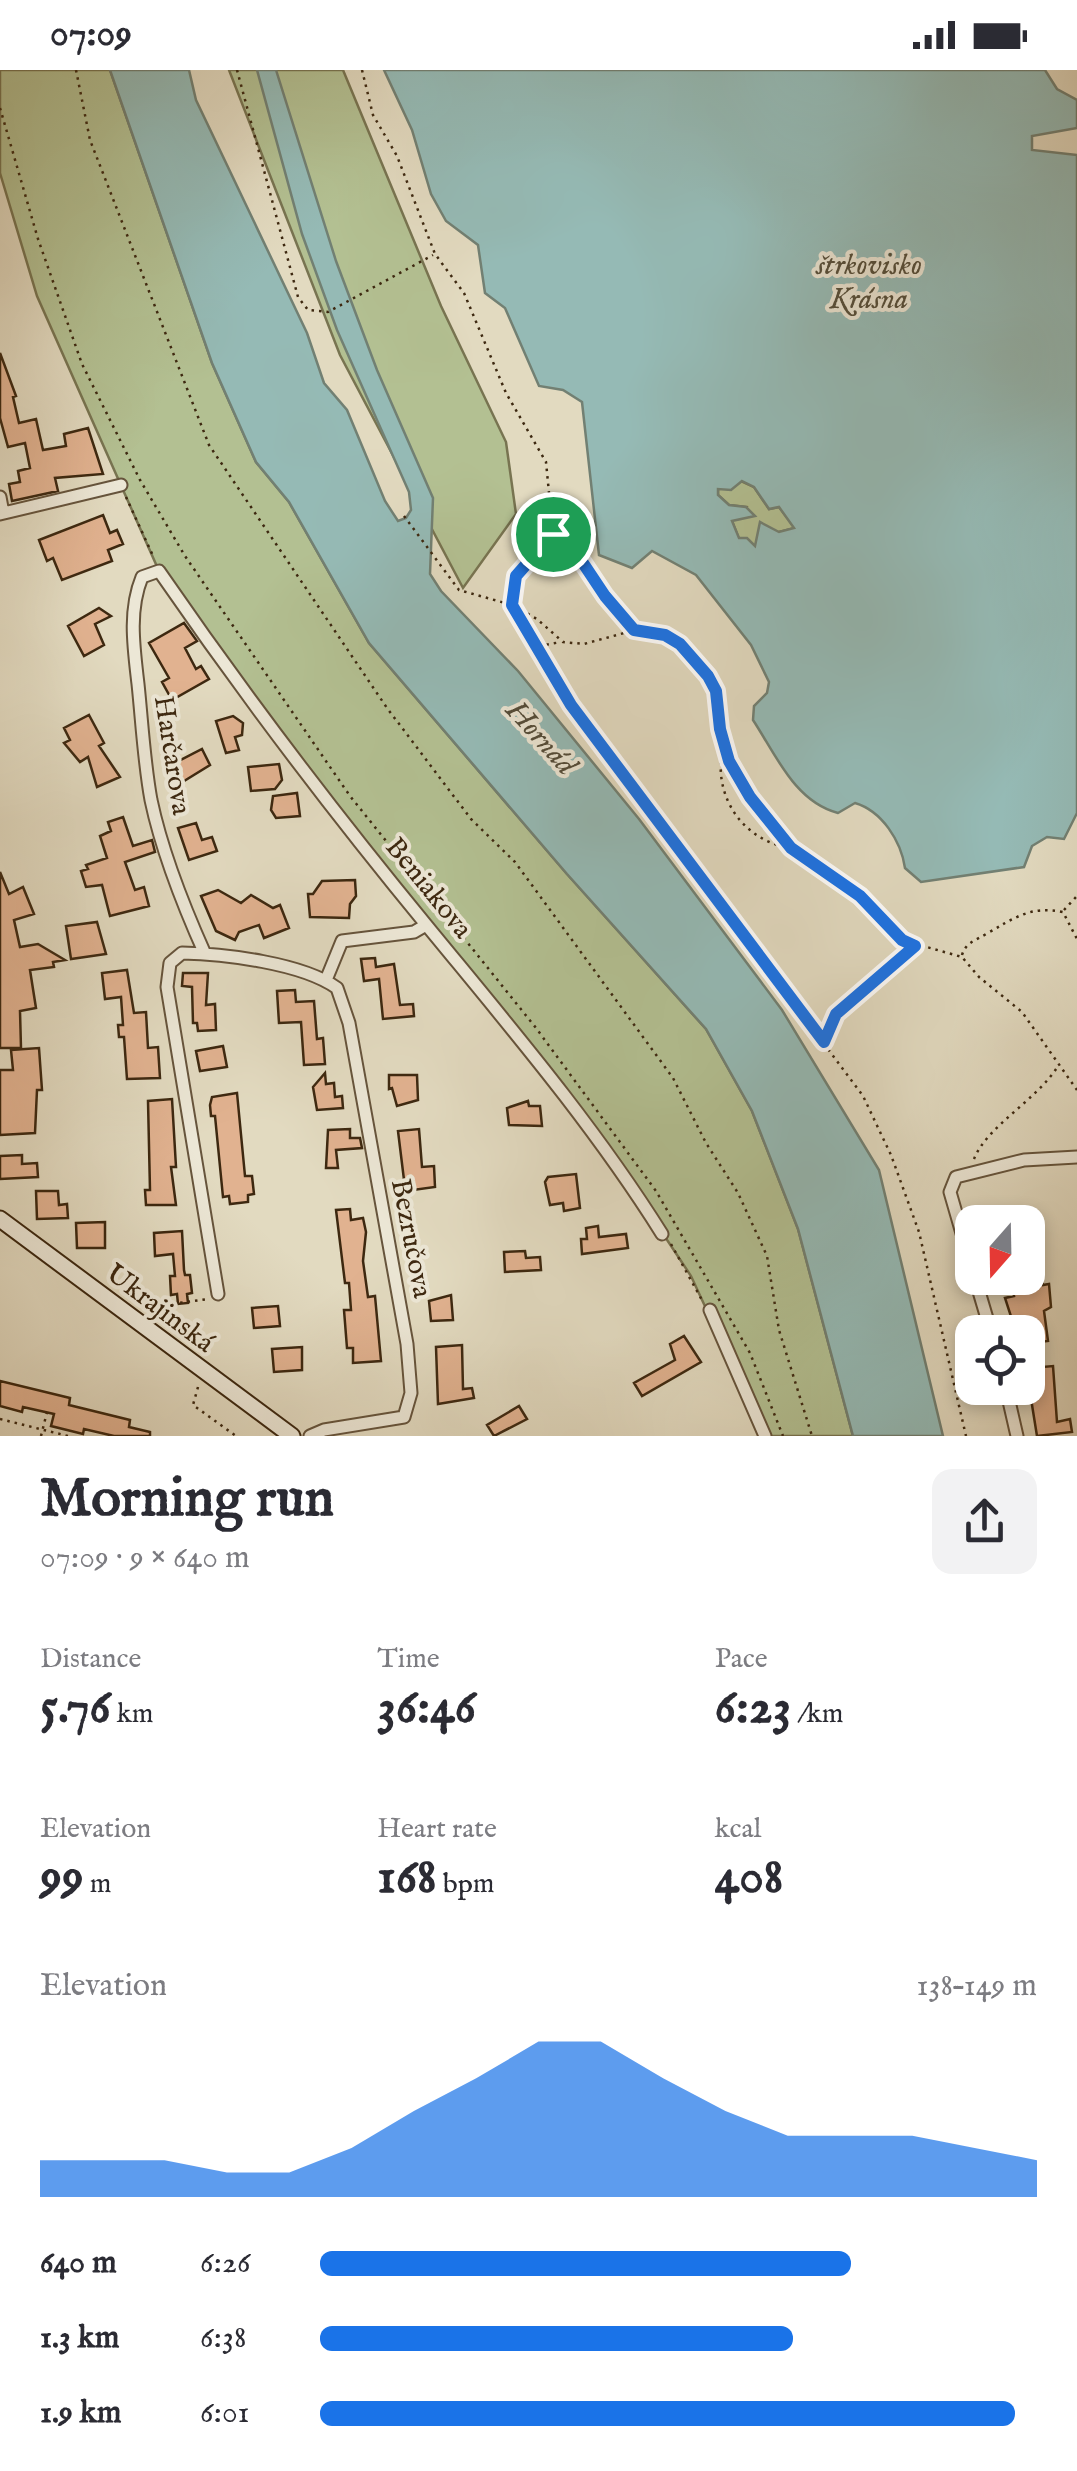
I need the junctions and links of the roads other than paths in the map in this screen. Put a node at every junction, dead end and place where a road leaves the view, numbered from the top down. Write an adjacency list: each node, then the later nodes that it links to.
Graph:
1 (121, 486): 3 (street)
2 (0, 497): 3 (street)
3 (2, 513)
4 (159, 570): 5 (street, Beniakova); 6 (street, Harčarova)
5 (426, 925): 7 (street); 11 (street, Beniakova)
6 (205, 954): 7 (street); 12 (street)
7 (326, 980): 16 (street, Bezručova)
8 (1077, 1157): 9 (street)
9 (955, 1209)
10 (0, 1219): 15 (main road, Ukrajinská)
11 (664, 1237)
12 (218, 1294)
13 (710, 1310): 17 (street)
14 (1010, 1405): 18 (street)
15 (292, 1436)
16 (310, 1436)
17 (765, 1436)
18 (1017, 1436)

